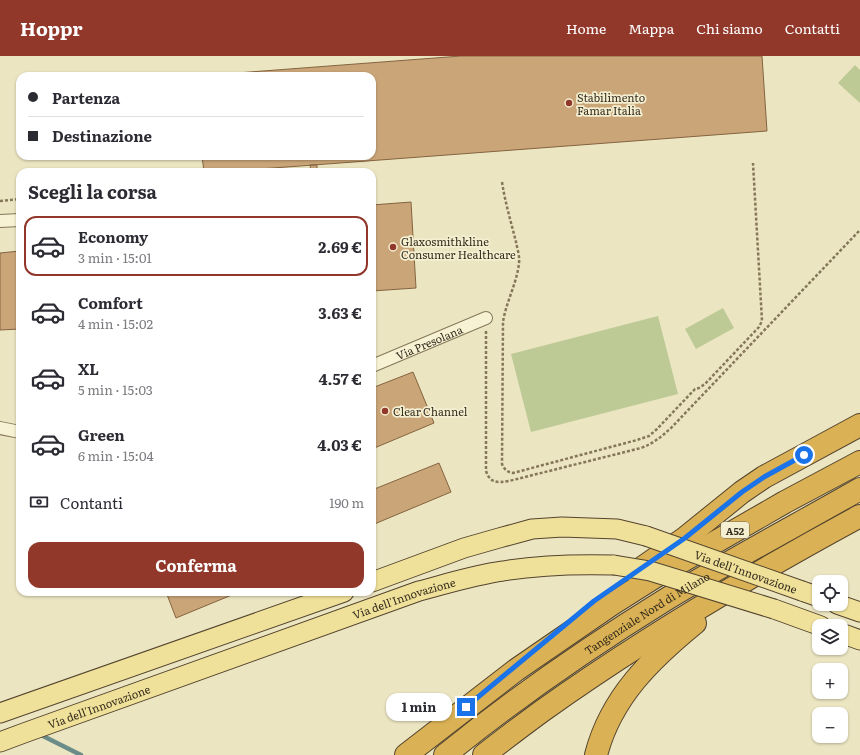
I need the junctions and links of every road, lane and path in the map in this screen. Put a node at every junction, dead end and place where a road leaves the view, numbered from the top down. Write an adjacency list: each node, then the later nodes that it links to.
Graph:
1 (753, 163): 2 (path)
2 (502, 182)
3 (16, 199): 4 (path)
4 (0, 201)
5 (16, 220): 6 (street)
6 (0, 221)
7 (860, 230): 8 (path)
8 (486, 318): 9 (street, Via Presolana)
9 (376, 364)
10 (860, 425): 26 (highway)
11 (0, 428): 12 (street)
12 (16, 431)
13 (860, 462): 26 (highway, A52)
14 (860, 489): 29 (highway, Tangenziale Nord di Milano / A52)
15 (860, 516): 16 (highway)
16 (841, 526): 30 (highway); 31 (highway)
17 (376, 581): 18 (main road, Via dell'Innovazione, bridge)
18 (810, 594)
19 (333, 596): 25 (main road)
20 (848, 608): 21 (main road)
21 (860, 612)
22 (812, 623): 27 (main road, Via dell'Innovazione, bridge)
23 (848, 636): 24 (main road)
24 (860, 640)
25 (0, 713)
26 (442, 726): 28 (highway, A52)
27 (0, 742)
28 (406, 755)
29 (445, 755)
30 (484, 755)
31 (596, 755)

